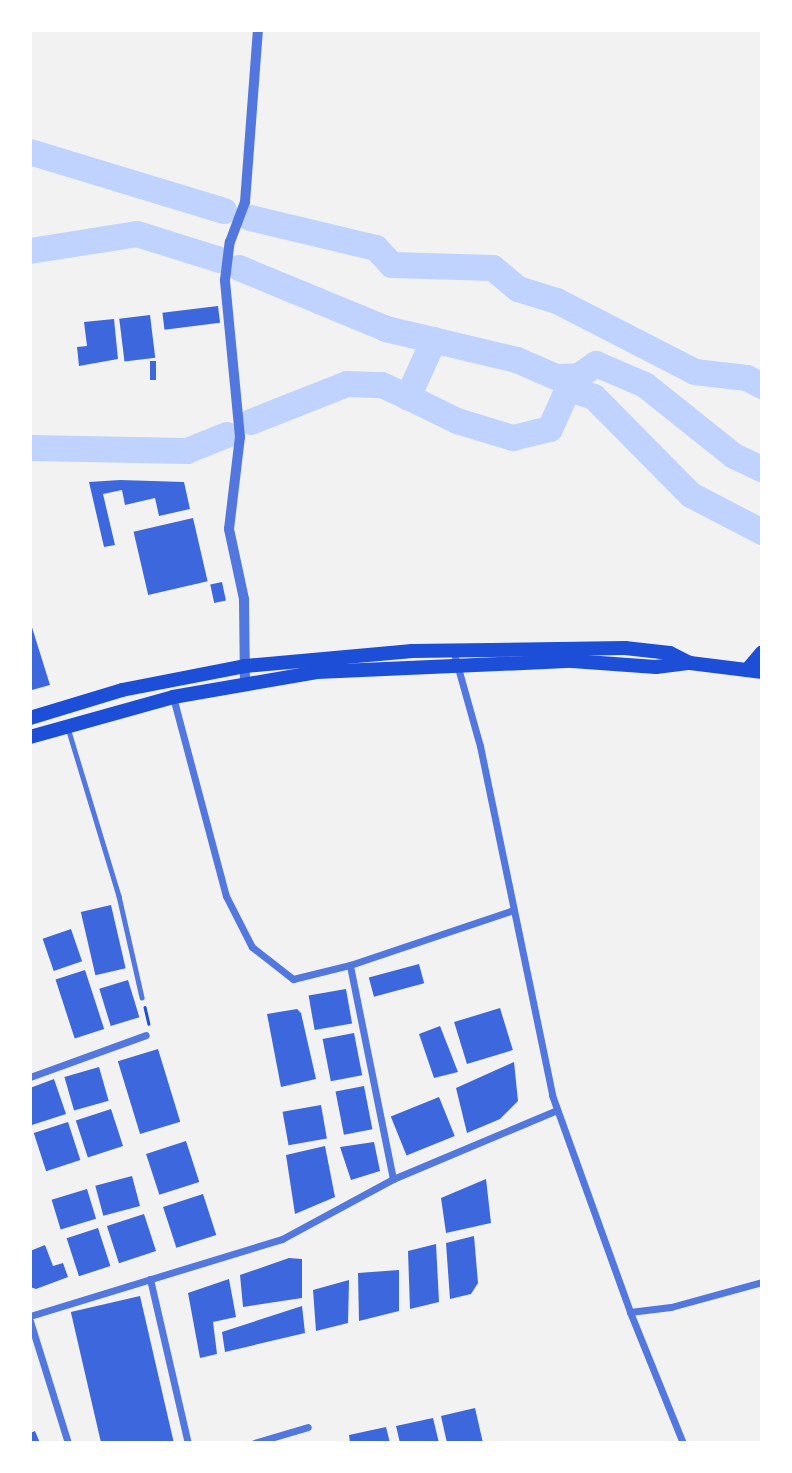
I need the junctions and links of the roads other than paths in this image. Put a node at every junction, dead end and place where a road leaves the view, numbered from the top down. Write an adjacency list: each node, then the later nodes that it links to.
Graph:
1 (258, 30): 5 (street)
2 (453, 650): 4 (main road); 5 (main road); 6 (street)
3 (762, 652): 7 (main road)
4 (690, 663): 6 (main road); 7 (main road)
5 (246, 666): 9 (street); 11 (main road)
6 (458, 667): 9 (main road); 14 (street)
7 (747, 670): 8 (main road)
8 (762, 672)
9 (245, 683): 10 (main road)
10 (173, 697): 12 (main road); 15 (street)
11 (30, 719)
12 (66, 724): 13 (main road); 16 (lane)
13 (30, 737)
14 (513, 910): 15 (street); 19 (street)
15 (350, 965): 20 (street)
16 (142, 997)
17 (146, 1035): 18 (street)
18 (30, 1077)
19 (557, 1110): 20 (street); 23 (street)
20 (393, 1179): 21 (street)
21 (150, 1279): 24 (street); 27 (street)
22 (762, 1282): 23 (street)
23 (630, 1312): 29 (street)
24 (30, 1318): 26 (street)
25 (308, 1427): 28 (street)
26 (68, 1443)
27 (188, 1443)
28 (254, 1443)
29 (683, 1443)

